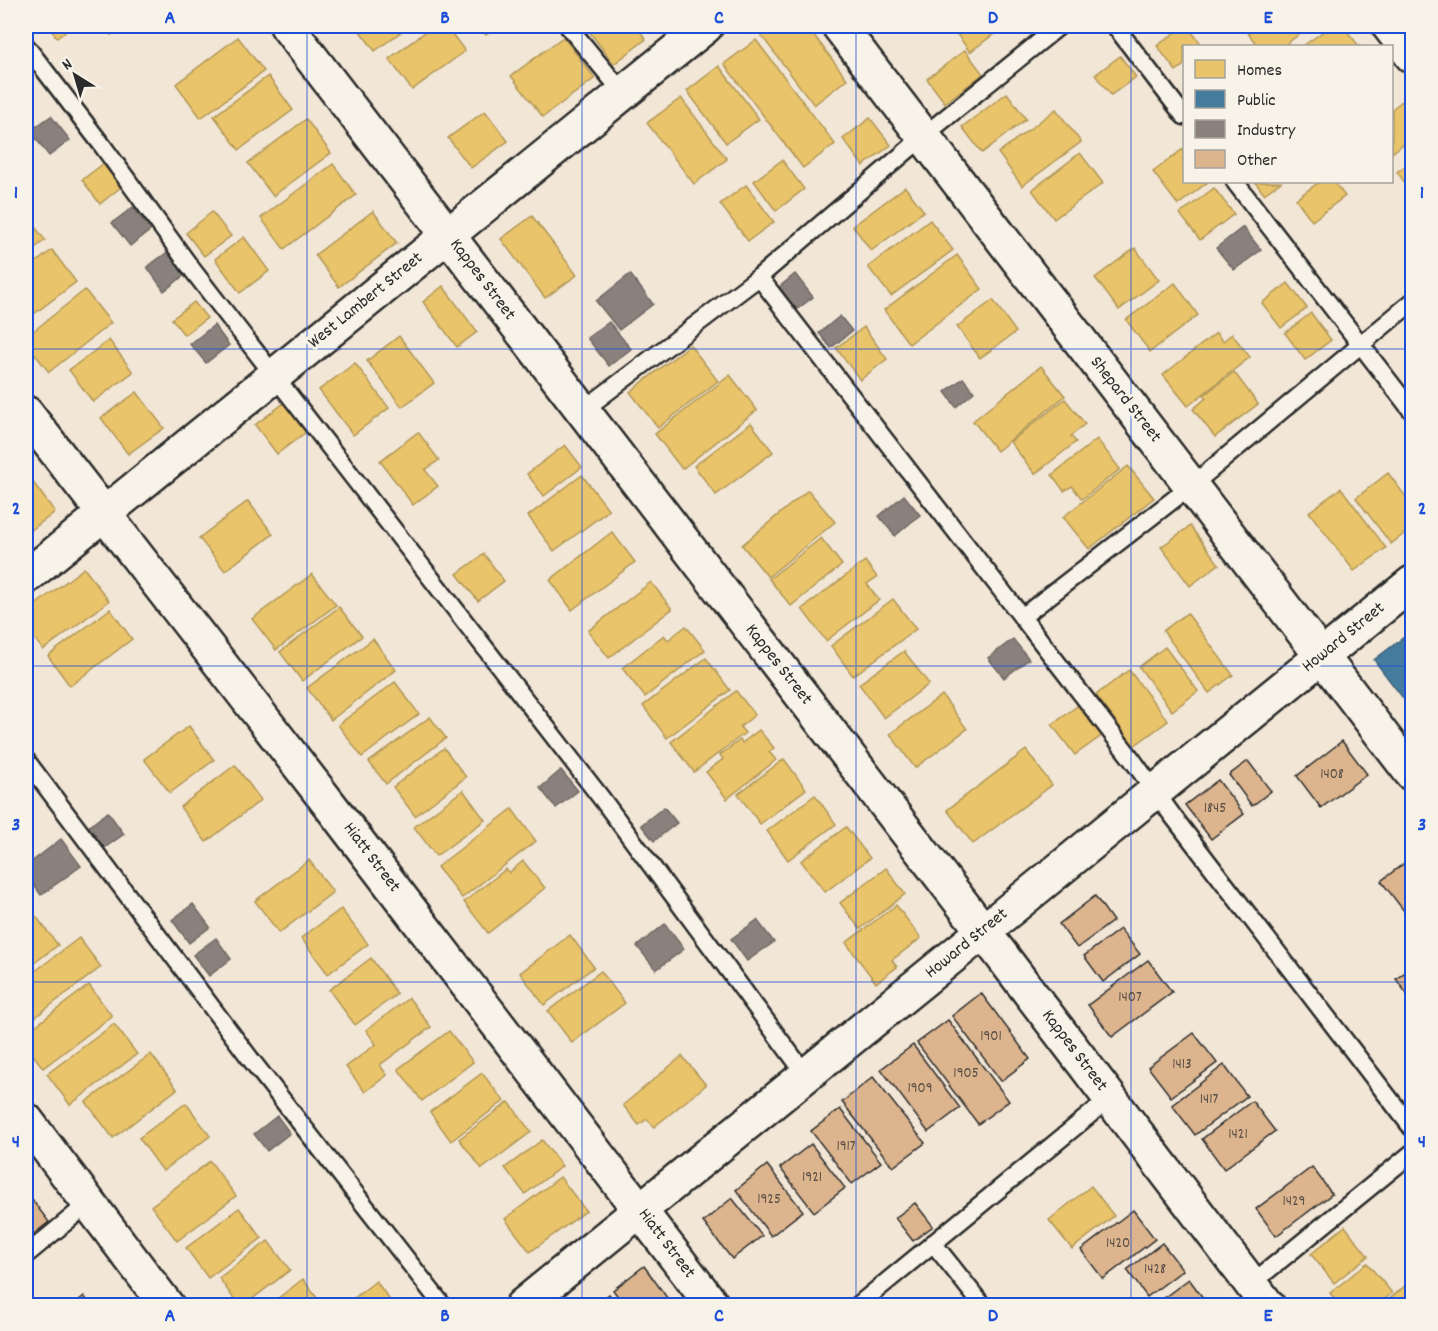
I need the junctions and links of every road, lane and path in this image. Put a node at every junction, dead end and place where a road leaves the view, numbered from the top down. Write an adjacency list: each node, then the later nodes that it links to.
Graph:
1 (287, 26): 14 (street, Kappes Street)
2 (568, 26): 10 (lane)
3 (706, 26): 10 (street, West Lambert Street)
4 (838, 26): 12 (street, Shepard Street)
5 (1059, 26): 12 (lane)
6 (1115, 26): 11 (lane)
7 (1389, 26): 9 (street)
8 (26, 46): 18 (lane)
9 (1413, 56)
10 (623, 93): 14 (street, West Lambert Street)
11 (1183, 113)
12 (923, 137): 15 (lane); 22 (street, Shepard Street)
13 (1236, 183): 17 (lane)
14 (448, 235): 18 (street, West Lambert Street); 19 (street, Kappes Street)
15 (759, 277): 19 (lane); 26 (lane)
16 (1413, 302): 17 (lane)
17 (1361, 344): 20 (lane); 22 (lane)
18 (274, 375): 23 (street, West Lambert Street); 32 (lane)
19 (582, 411): 31 (street, Kappes Street)
20 (1413, 411)
21 (26, 413): 23 (street, Hiatt Street)
22 (1191, 486): 26 (lane); 27 (street, Shepard Street)
23 (104, 513): 24 (street, West Lambert Street); 38 (street, Hiatt Street)
24 (26, 577)
25 (1413, 583): 27 (street, Howard Street)
26 (1022, 617): 30 (lane)
27 (1322, 656): 29 (street, Shepard Street); 30 (street, Howard Street)
28 (26, 760): 43 (lane)
29 (1413, 774)
30 (1155, 791): 31 (street, Howard Street); 35 (lane)
31 (983, 931): 32 (street, Howard Street); 33 (street, Kappes Street)
32 (806, 1075): 38 (street, Howard Street)
33 (1110, 1098): 39 (lane); 41 (street, Kappes Street)
34 (26, 1120): 37 (street)
35 (1413, 1128)
36 (1413, 1153): 41 (lane)
37 (89, 1203): 40 (lane); 42 (street)
38 (640, 1209): 44 (street, Howard Street); 45 (street, Hiatt Street)
39 (933, 1243): 46 (lane); 47 (lane)
40 (26, 1256)
41 (1260, 1295)
42 (167, 1305)
43 (443, 1305)
44 (522, 1305)
45 (713, 1305)
46 (857, 1305)
47 (983, 1305)

